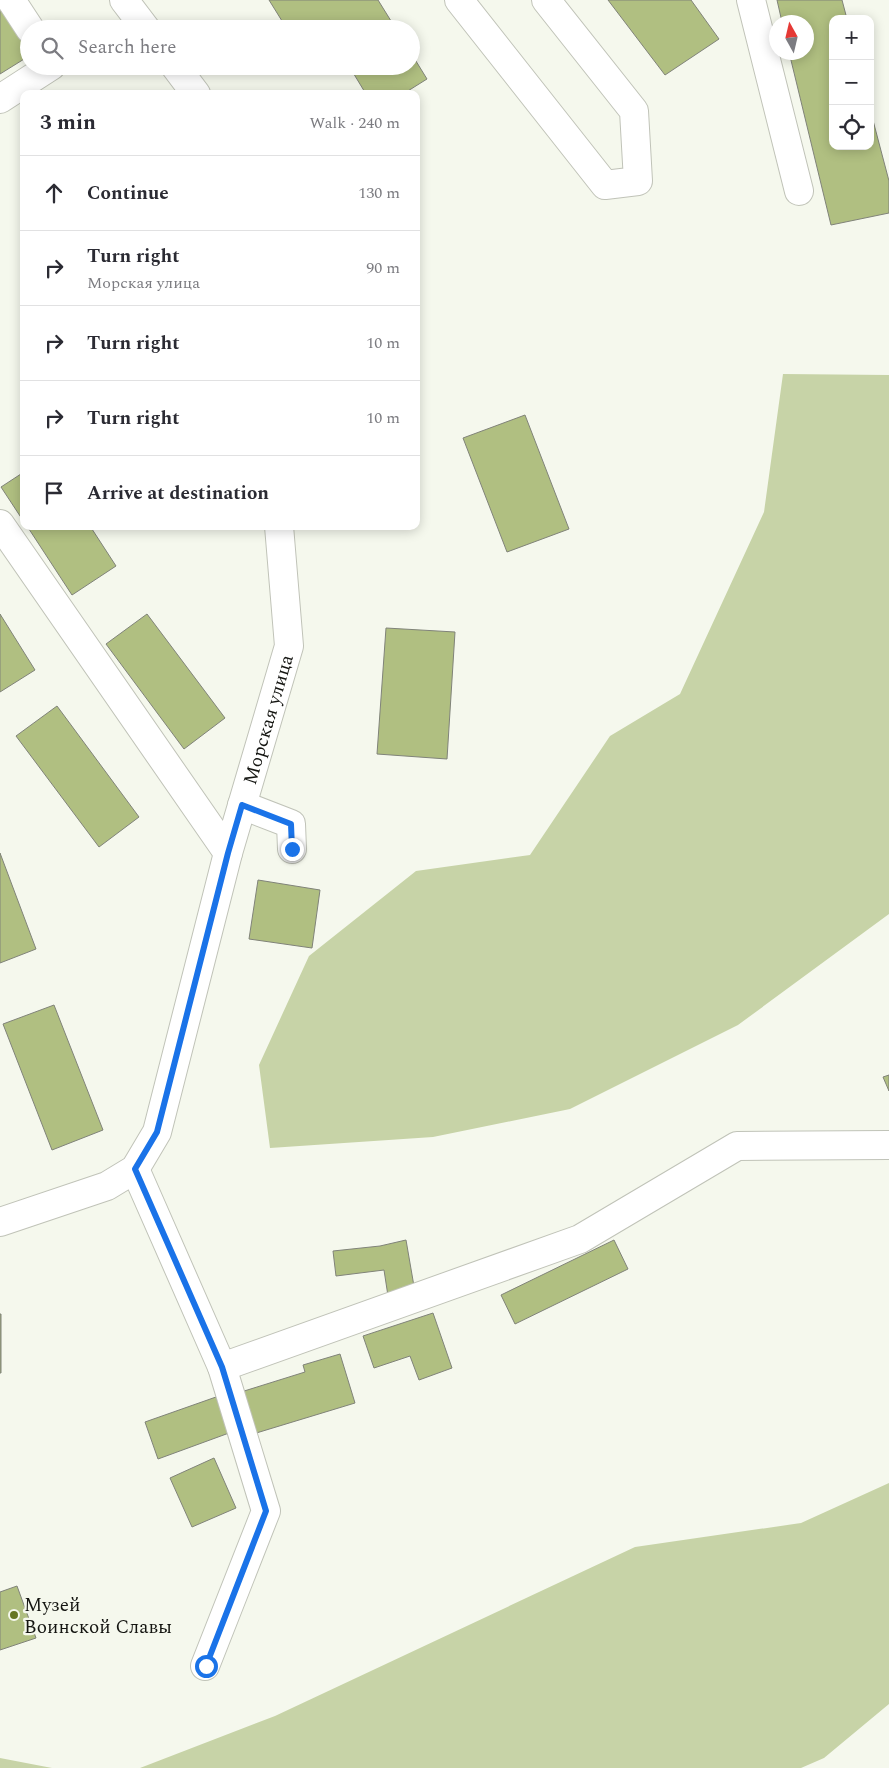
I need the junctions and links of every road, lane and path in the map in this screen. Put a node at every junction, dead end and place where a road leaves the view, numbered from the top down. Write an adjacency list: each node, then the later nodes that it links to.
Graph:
1 (11, 0): 6 (street)
2 (124, 0): 7 (street)
3 (459, 0): 4 (street)
4 (546, 0)
5 (751, 0): 12 (street)
6 (24, 20)
7 (139, 20)
8 (37, 75): 11 (street)
9 (182, 75): 10 (street)
10 (193, 90)
11 (0, 99)
12 (799, 191)
13 (0, 524): 17 (street)
14 (279, 530): 15 (street, Морская улица)
15 (242, 805): 16 (street); 17 (street, Морская улица)
16 (292, 849)
17 (228, 853): 19 (street, Морская улица)
18 (889, 1144): 21 (street)
19 (135, 1169): 20 (street, Морская улица); 21 (street)
20 (0, 1222)
21 (222, 1367): 22 (street)
22 (206, 1666)

